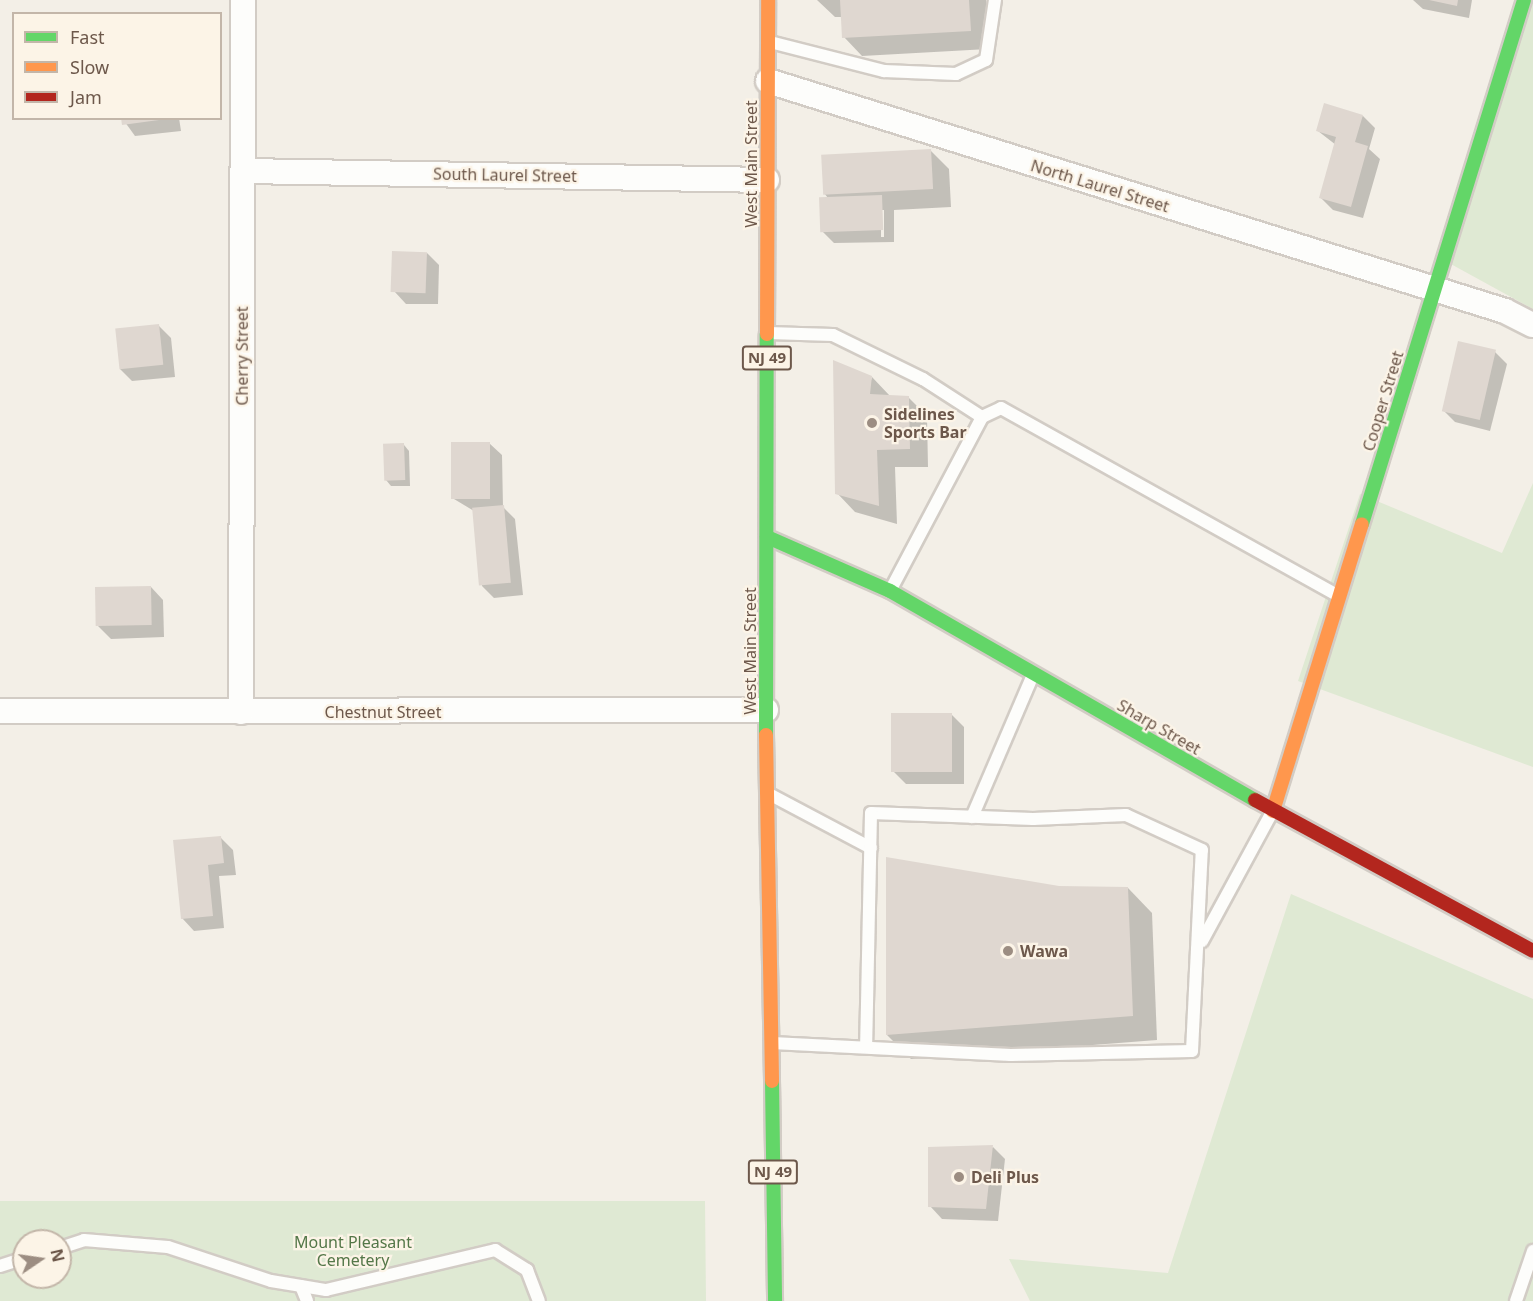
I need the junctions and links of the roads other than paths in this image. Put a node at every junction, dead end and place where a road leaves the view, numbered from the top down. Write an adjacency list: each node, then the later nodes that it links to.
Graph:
1 (243, 0): 7 (street, Cherry Street)
2 (768, 0): 5 (main road, West Main Street / NJ 49)
3 (994, 0): 5 (lane)
4 (1524, 0): 9 (main road, Cooper Street)
5 (767, 41): 6 (main road, West Main Street / NJ 49)
6 (768, 81): 8 (main road, West Main Street / NJ 49); 9 (street, North Laurel Street)
7 (243, 171): 8 (street, South Laurel Street); 19 (street, Cherry Street)
8 (767, 180): 11 (main road, West Main Street / NJ 49)
9 (1433, 291): 10 (street, North Laurel Street); 15 (main road, Cooper Street)
10 (1533, 325)
11 (767, 333): 12 (lane); 13 (main road, West Main Street / NJ 49)
12 (982, 417): 14 (lane); 15 (lane)
13 (767, 537): 14 (main road, Sharp Street); 17 (main road, West Main Street / NJ 49)
14 (890, 591): 16 (main road, Sharp Street)
15 (1340, 596): 21 (main road, Cooper Street)
16 (1033, 674): 21 (main road, Sharp Street); 22 (lane)
17 (766, 710): 19 (street, Chestnut Street); 20 (main road, West Main Street / NJ 49)
18 (0, 711): 19 (street, Chestnut Street)
19 (241, 712)
20 (767, 793): 23 (lane); 26 (main road, West Main Street / NJ 49)
21 (1273, 811): 24 (lane); 25 (main road, Sharp Street)
22 (972, 817): 23 (lane); 24 (lane)
23 (871, 848): 27 (lane)
24 (1200, 945): 27 (lane)
25 (1533, 951)
26 (771, 1043): 27 (lane); 33 (main road, West Main Street / NJ 49)
27 (866, 1047)
28 (72, 1244): 30 (lane)
29 (1533, 1251): 34 (lane)
30 (301, 1286): 31 (lane); 32 (lane)
31 (307, 1301)
32 (539, 1301)
33 (775, 1301)
34 (1516, 1301)

